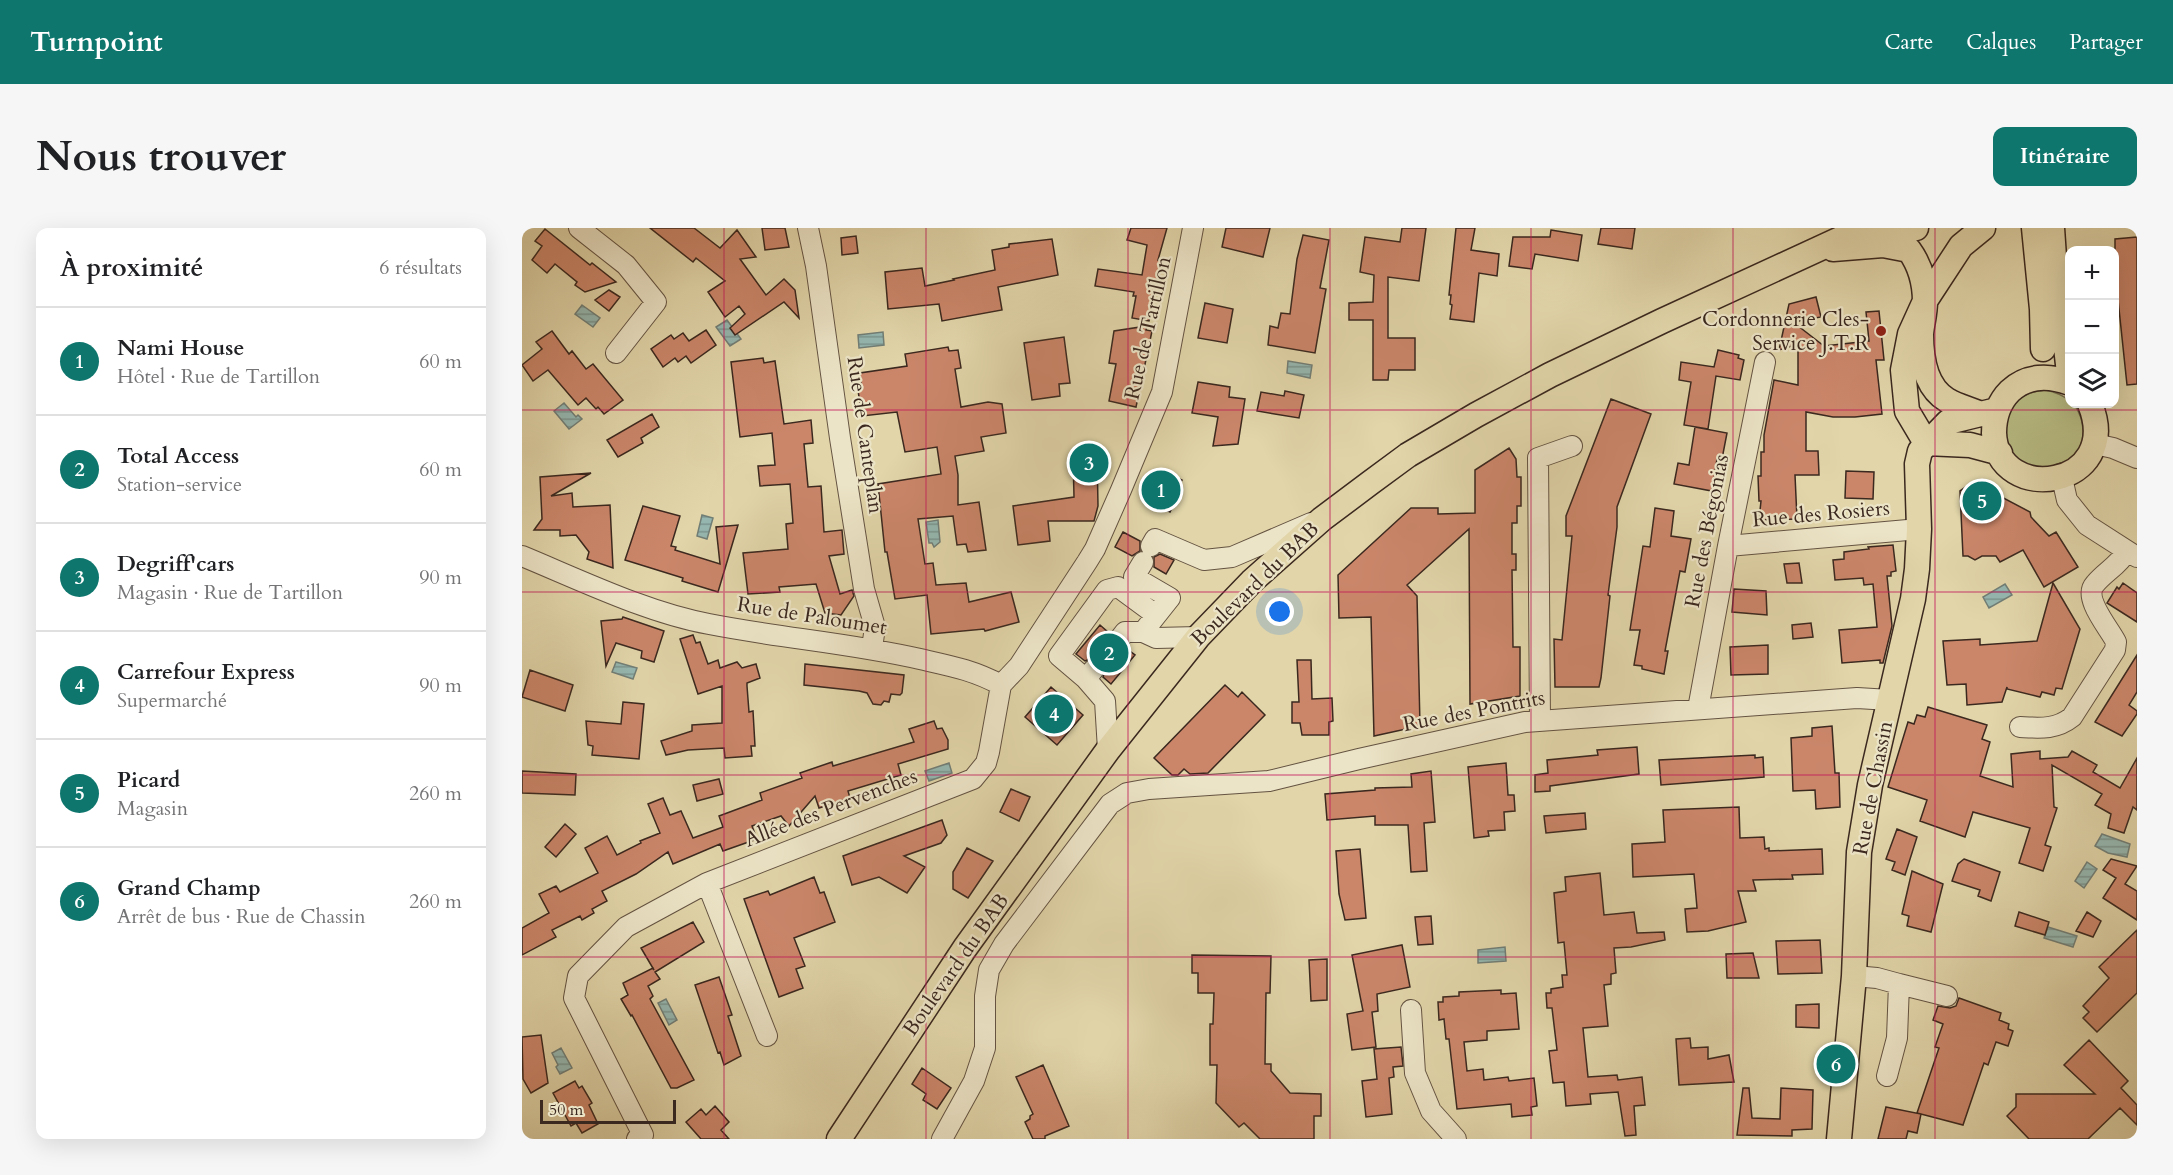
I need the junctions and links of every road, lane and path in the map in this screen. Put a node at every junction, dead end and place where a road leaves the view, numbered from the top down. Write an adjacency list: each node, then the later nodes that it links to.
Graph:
1 (579, 228): 12 (street)
2 (808, 228): 34 (street, Rue de Canteplan)
3 (1194, 228): 35 (street, Rue de Tartillon)
4 (1864, 228): 8 (main road, Boulevard du BAB)
5 (1916, 228): 8 (main road, Boulevard du BAB)
6 (1983, 228): 9 (main road)
7 (2044, 238): 10 (main road); 11 (main road)
8 (1818, 250): 9 (main road); 25 (main road, Boulevard du BAB)
9 (1925, 301): 18 (main road); 19 (main road)
10 (2058, 315): 11 (main road); 13 (main road)
11 (2043, 349): 15 (main road)
12 (616, 353)
13 (2068, 354)
14 (1765, 362): 27 (street, Rue des Bégonias)
15 (2027, 381): 16 (main road); 18 (main road)
16 (2065, 381)
17 (2092, 408): 20 (main road)
18 (1989, 412): 19 (main road, Rue de Chassin); 22 (main road)
19 (1926, 443): 22 (main road); 26 (main road, Rue de Chassin)
20 (2095, 444): 23 (street); 24 (main road)
21 (1572, 446): 38 (street)
22 (2000, 453): 24 (main road)
23 (2137, 458)
24 (2062, 478): 28 (street)
25 (1322, 519): 30 (street); 32 (main road, Boulevard du BAB)
26 (1919, 530): 27 (street, Rue des Rosiers); 36 (main road, Rue de Chassin)
27 (1728, 546): 37 (street, Rue des Bégonias)
28 (2132, 554): 39 (street)
29 (522, 556): 34 (street, Rue de Paloumet)
30 (1156, 615): 31 (street); 40 (street)
31 (1143, 632): 32 (street); 33 (street)
32 (1198, 637): 40 (main road, Boulevard du BAB)
33 (1118, 641)
34 (872, 648): 35 (street, Rue de Paloumet)
35 (1001, 686): 41 (street, Allée des Pervenches)
36 (1890, 700): 37 (street, Rue des Pontrits); 42 (main road, Rue de Chassin)
37 (1698, 709): 38 (street, Rue des Pontrits)
38 (1540, 721): 50 (street, Rue des Pontrits)
39 (2020, 727)
40 (1108, 750): 49 (main road, Boulevard du BAB)
41 (707, 883): 46 (street); 48 (street, Allée des Pervenches)
42 (1854, 976): 43 (street); 52 (main road, Rue de Chassin)
43 (1899, 984): 44 (street); 47 (street)
44 (1947, 996)
45 (1411, 1010): 51 (street)
46 (767, 1036)
47 (1887, 1076)
48 (637, 1139)
49 (839, 1139)
50 (942, 1139)
51 (1456, 1139)
52 (1839, 1139)

